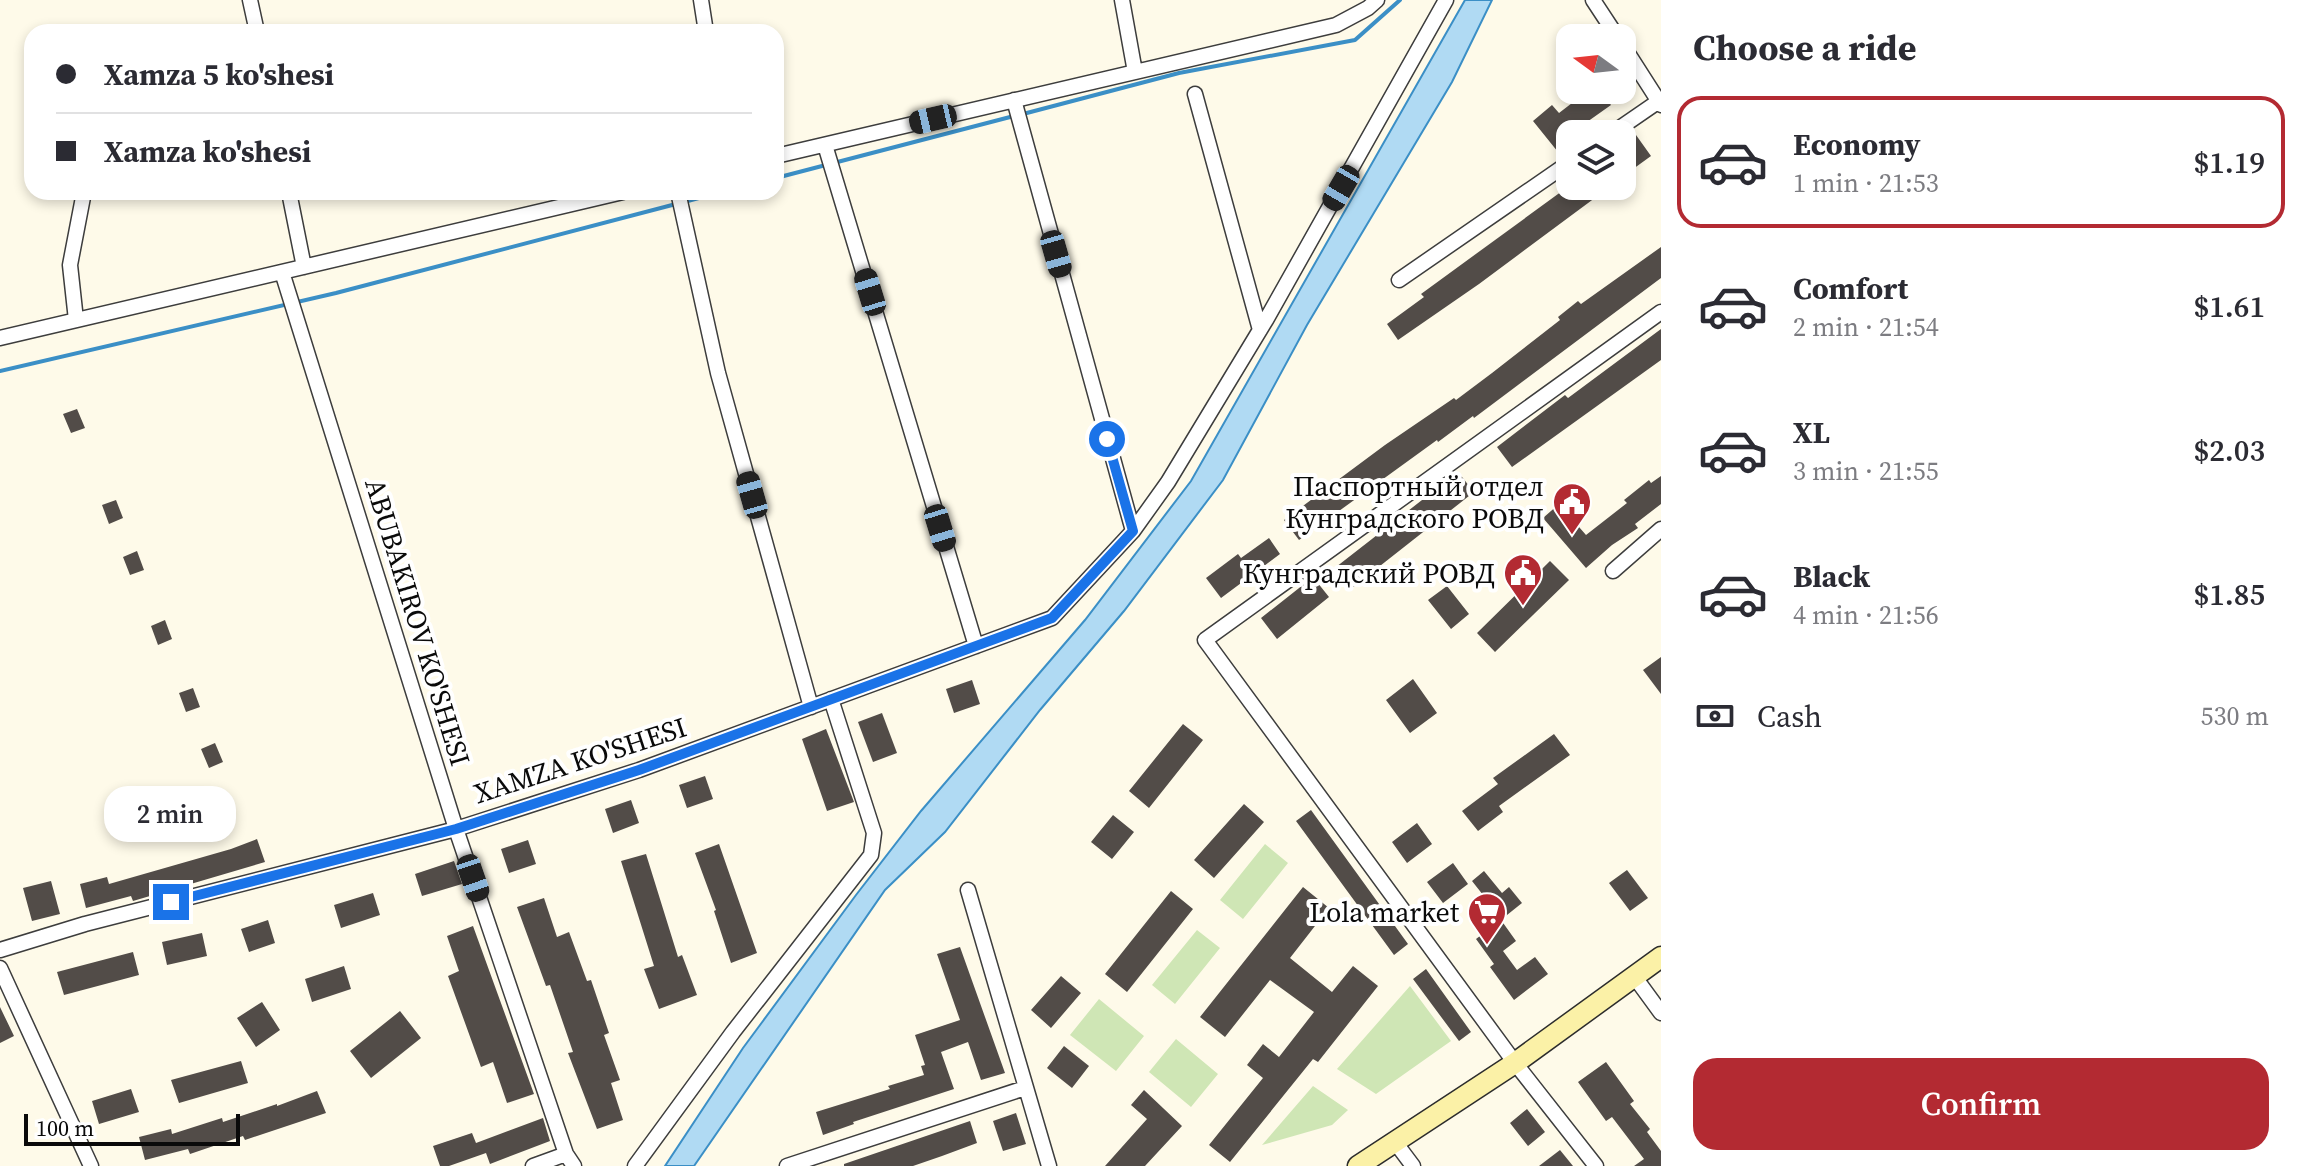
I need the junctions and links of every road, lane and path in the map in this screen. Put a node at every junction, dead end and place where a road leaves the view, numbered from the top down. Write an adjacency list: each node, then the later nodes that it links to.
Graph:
1 (250, 0): 7 (street)
2 (701, 0): 8 (street)
3 (1122, 0): 11 (street)
4 (1377, 0): 11 (street)
5 (1446, 0): 28 (street, XAMZA KO'SHESI)
6 (1593, 0): 9 (street)
7 (255, 24)
8 (705, 24)
9 (1609, 24)
10 (1636, 66): 14 (street)
11 (1135, 72): 13 (street)
12 (1195, 94): 28 (street)
13 (1014, 100): 16 (street); 31 (street)
14 (1660, 103): 15 (street)
15 (1633, 120)
16 (825, 145): 17 (street); 33 (street)
17 (784, 154)
18 (1556, 172): 25 (street)
19 (82, 200): 27 (street)
20 (291, 200): 23 (street)
21 (589, 200): 23 (street)
22 (680, 200): 35 (street)
23 (304, 267): 24 (street)
24 (282, 272): 27 (street); 36 (street, ABUBAKIROV KO'SHESI)
25 (1399, 280)
26 (1661, 312): 43 (street)
27 (76, 320): 29 (street)
28 (1260, 330): 31 (street, XAMZA KO'SHESI)
29 (0, 338)
30 (1661, 529): 32 (street)
31 (1133, 531): 33 (street, XAMZA KO'SHESI)
32 (1613, 571)
33 (976, 646): 34 (street, XAMZA KO'SHESI)
34 (831, 699): 35 (street, XAMZA KO'SHESI); 49 (street)
35 (811, 707): 36 (street, XAMZA KO'SHESI)
36 (456, 829): 38 (street, XAMZA KO'SHESI); 46 (street, ABUBAKIROV KO'SHESI)
37 (968, 890): 44 (street)
38 (0, 950)
39 (1661, 957): 41 (street)
40 (0, 968): 47 (street)
41 (1634, 976): 42 (street); 43 (street)
42 (1661, 1013)
43 (1515, 1063): 45 (street); 54 (street)
44 (1025, 1088): 50 (street); 51 (street)
45 (1395, 1142): 52 (street); 53 (street)
46 (570, 1160): 48 (street)
47 (91, 1166)
48 (533, 1166)
49 (635, 1166)
50 (787, 1166)
51 (1049, 1166)
52 (1358, 1166)
53 (1413, 1166)
54 (1596, 1166)

